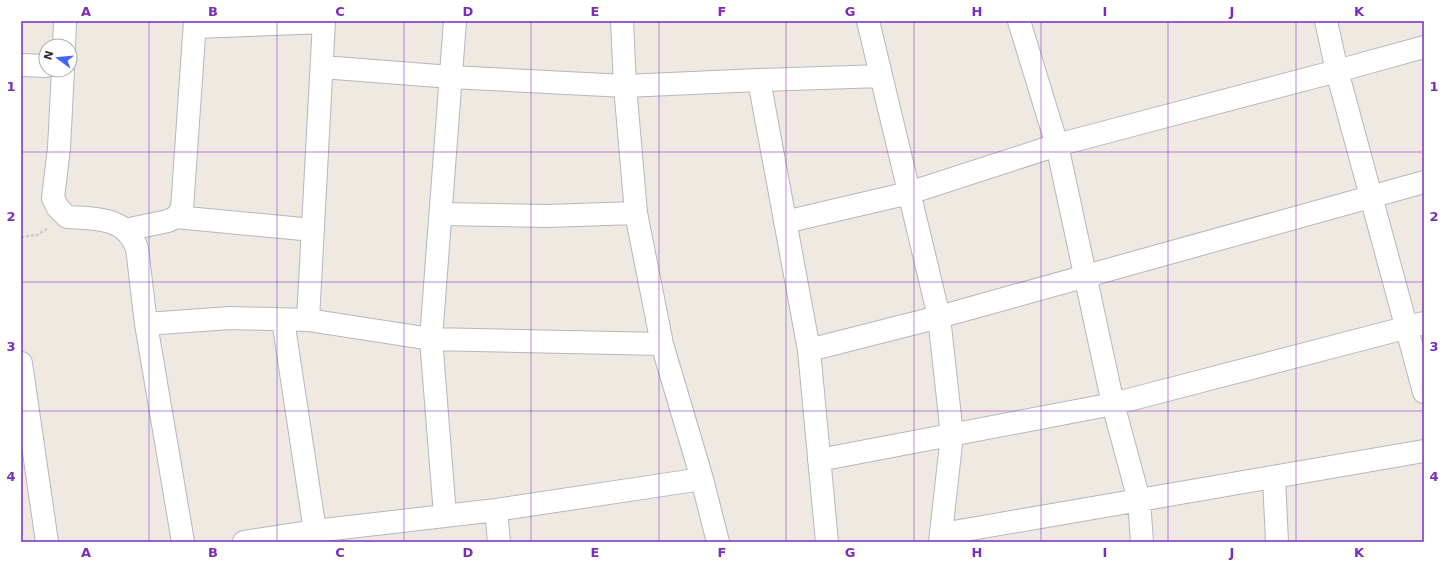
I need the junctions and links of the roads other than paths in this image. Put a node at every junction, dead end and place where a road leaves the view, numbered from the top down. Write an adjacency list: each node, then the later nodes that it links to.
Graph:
1 (65, 21): 9 (street)
2 (455, 21): 16 (street)
3 (622, 21): 19 (street)
4 (868, 21): 15 (street)
5 (1326, 21): 14 (street)
6 (324, 22): 8 (street); 13 (street)
7 (1024, 22): 20 (street)
8 (195, 24): 26 (street)
9 (64, 38)
10 (1424, 47): 14 (street)
11 (21, 65): 12 (street)
12 (38, 66)
13 (322, 67): 16 (street); 29 (street)
14 (1337, 72): 20 (street); 23 (street)
15 (881, 76): 18 (street); 22 (street)
16 (451, 77): 19 (street); 25 (street)
17 (63, 78): 28 (street)
18 (759, 80): 19 (street); 27 (street)
19 (625, 86): 24 (street)
20 (1057, 146): 22 (street); 30 (street)
21 (1424, 182): 23 (street)
22 (909, 193): 27 (street); 31 (street)
23 (1371, 197): 30 (street); 35 (street)
24 (636, 213): 25 (street); 37 (street)
25 (441, 214): 36 (street)
26 (176, 217): 28 (street); 29 (street)
27 (785, 222): 38 (street)
28 (125, 230): 34 (street)
29 (313, 230): 33 (street)
30 (1085, 276): 31 (street); 41 (street)
31 (939, 317): 38 (street); 42 (street)
32 (283, 320): 33 (street); 34 (street); 51 (street)
33 (308, 320): 36 (street)
34 (146, 324): 55 (street)
35 (1415, 325): 40 (street); 41 (street)
36 (431, 339): 37 (street); 50 (street)
37 (662, 344): 47 (street)
38 (809, 350): 45 (street)
39 (21, 363): 43 (street)
40 (1424, 392)
41 (1113, 404): 42 (street); 48 (street)
42 (952, 435): 45 (street); 53 (street)
43 (27, 442): 54 (street)
44 (1424, 451): 46 (street)
45 (819, 460): 59 (street)
46 (1274, 476): 48 (street); 61 (street)
47 (702, 479): 49 (street); 58 (street)
48 (1138, 500): 52 (street); 60 (street)
49 (496, 510): 50 (street); 57 (street)
50 (445, 515): 51 (street)
51 (315, 531): 56 (street)
52 (1004, 532): 53 (street)
53 (941, 538)
54 (47, 542)
55 (183, 542)
56 (244, 542)
57 (499, 542)
58 (718, 542)
59 (828, 542)
60 (1142, 542)
61 (1277, 542)

